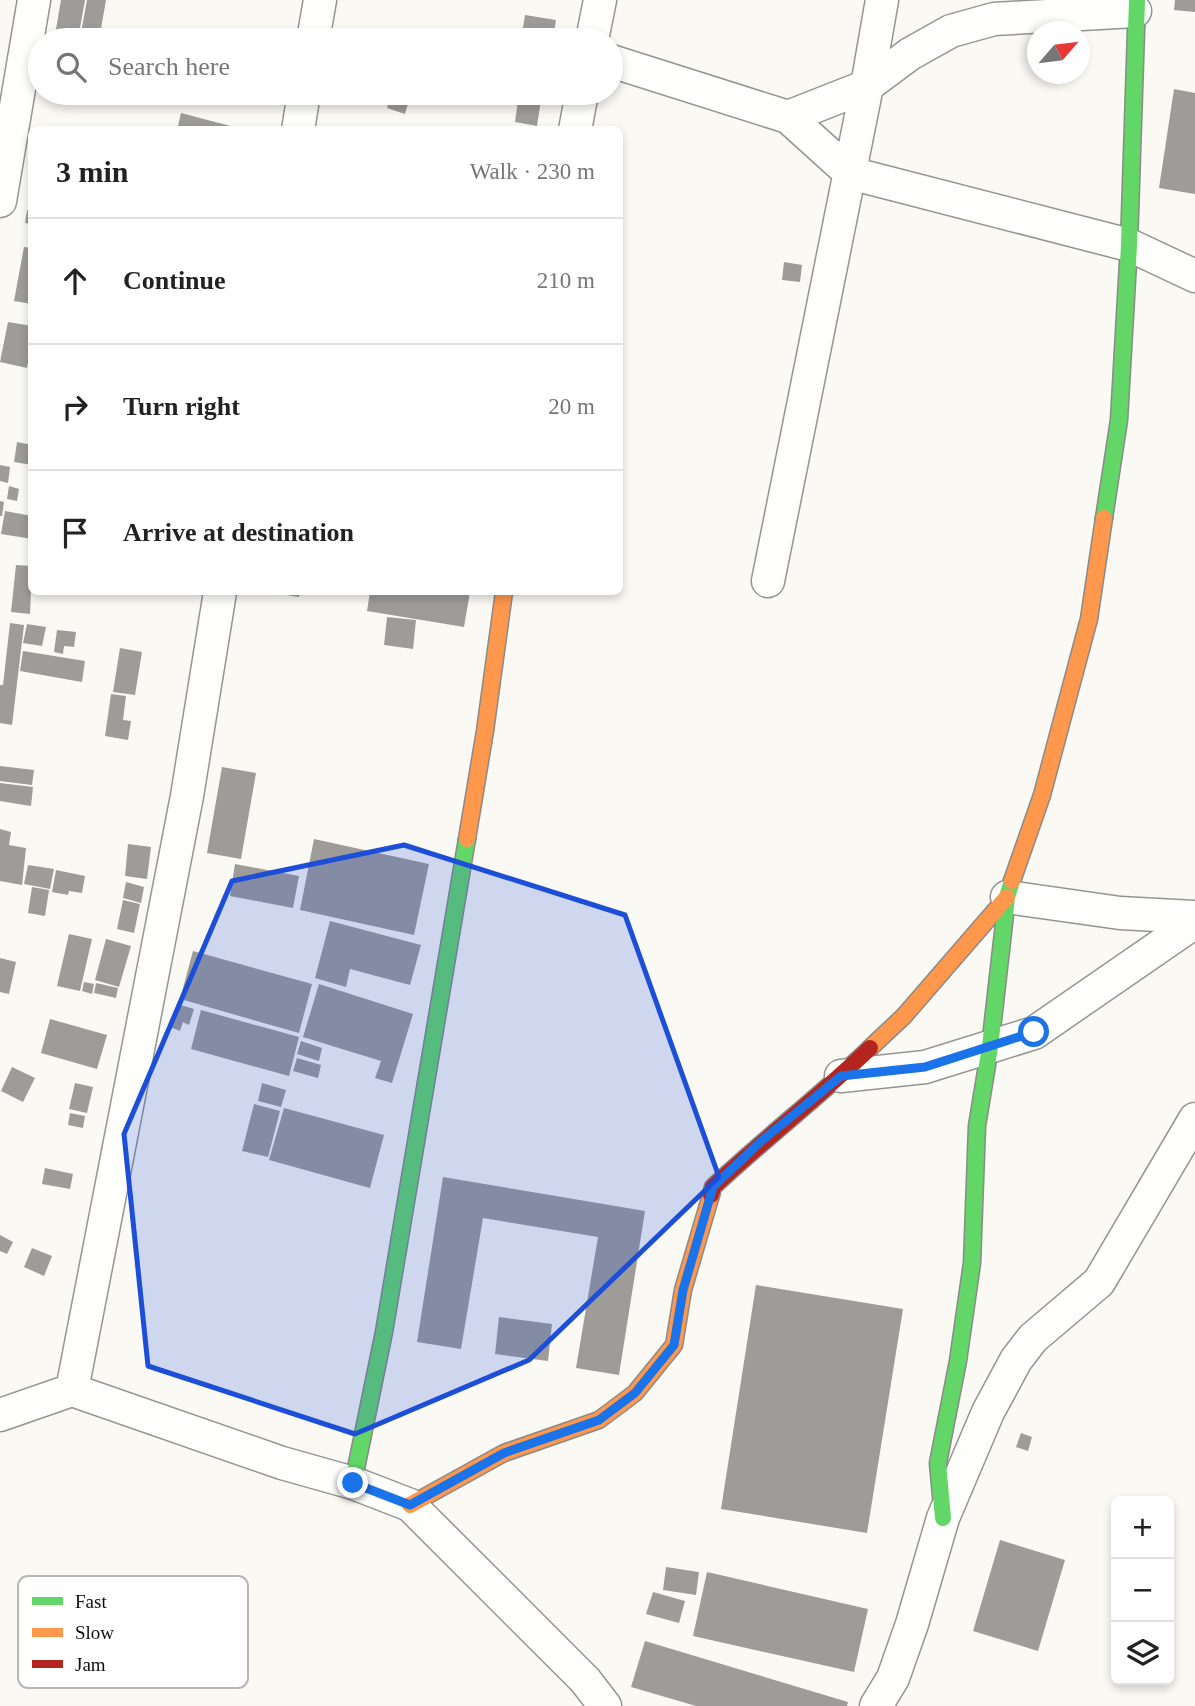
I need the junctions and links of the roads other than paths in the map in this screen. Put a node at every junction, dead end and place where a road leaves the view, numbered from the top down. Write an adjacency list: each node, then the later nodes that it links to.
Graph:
1 (34, 0): 6 (street)
2 (320, 0): 7 (street)
3 (600, 0): 8 (street)
4 (882, 0): 11 (street)
5 (1137, 6): 11 (street); 19 (street)
6 (29, 28)
7 (315, 28)
8 (594, 28)
9 (28, 35): 18 (street)
10 (623, 65): 14 (street)
11 (867, 86): 14 (street); 17 (street)
12 (302, 105): 15 (street)
13 (580, 105): 16 (street)
14 (788, 117): 17 (street)
15 (299, 126)
16 (576, 126)
17 (850, 173): 19 (street); 21 (street)
18 (0, 201)
19 (1129, 246): 20 (street); 24 (street)
20 (1195, 276)
21 (768, 582)
22 (220, 595): 29 (street)
23 (504, 595): 31 (street)
24 (1006, 897): 25 (street); 26 (street); 27 (street)
25 (1195, 919): 26 (street)
26 (990, 1047): 27 (street); 33 (street)
27 (841, 1076): 32 (street)
28 (1195, 1118): 33 (street)
29 (72, 1390): 30 (street); 31 (street)
30 (2, 1411)
31 (353, 1483): 32 (street)
32 (410, 1505): 35 (street)
33 (943, 1518): 34 (street)
34 (894, 1692): 36 (street)
35 (605, 1706)
36 (876, 1706)

